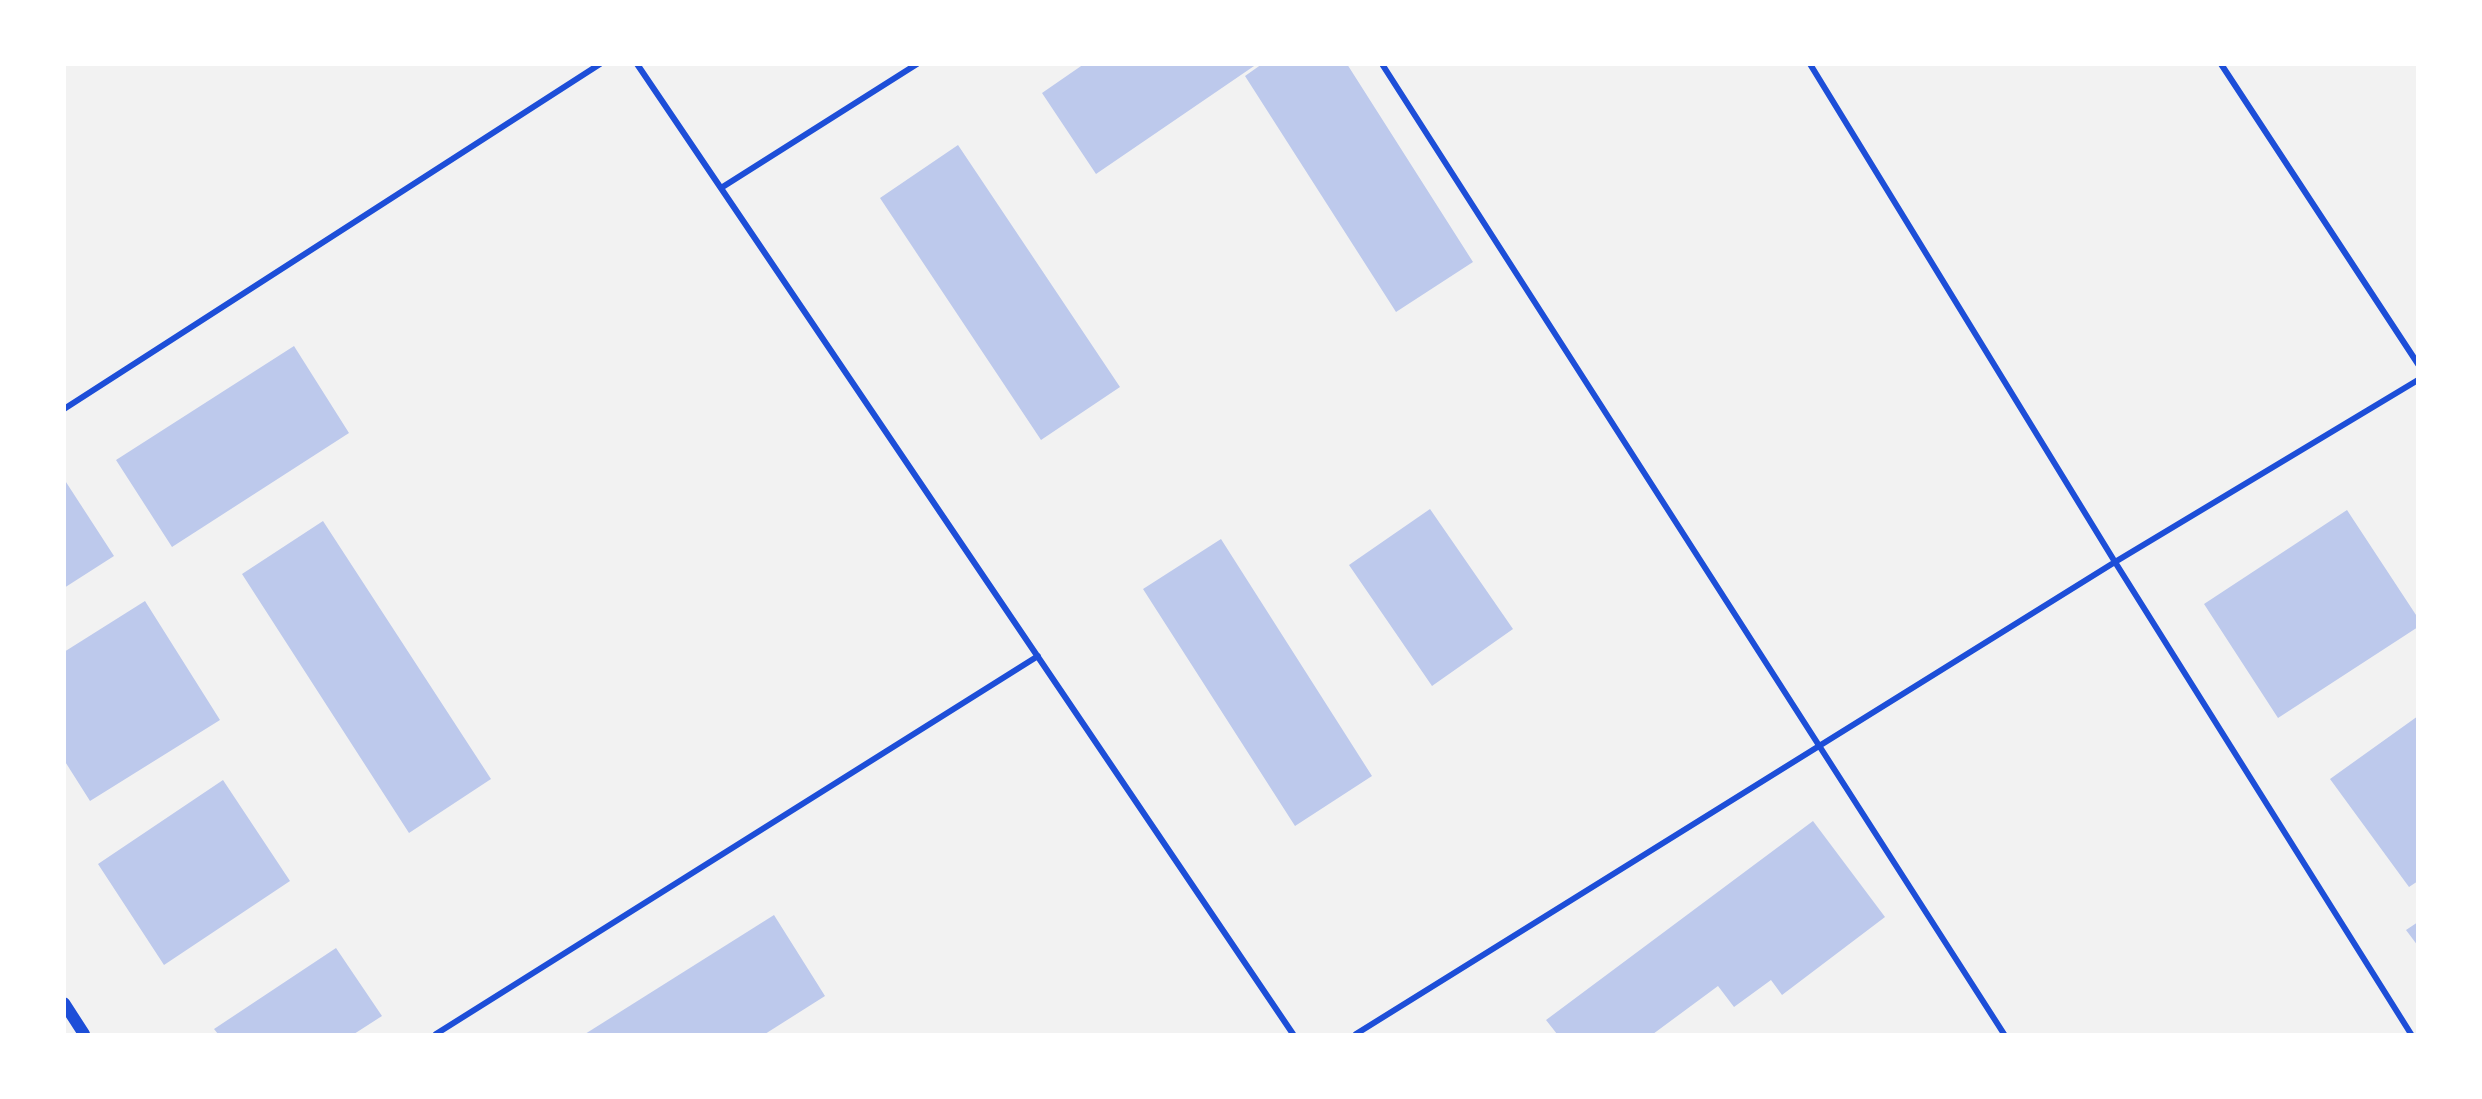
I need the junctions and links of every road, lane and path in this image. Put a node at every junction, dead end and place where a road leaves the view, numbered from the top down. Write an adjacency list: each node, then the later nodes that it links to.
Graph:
1 (600, 64): 10 (street)
2 (637, 64): 7 (street)
3 (917, 64): 7 (street)
4 (1382, 64): 13 (street)
5 (1810, 64): 11 (street)
6 (2221, 64): 8 (street)
7 (721, 188): 12 (street)
8 (2418, 364)
9 (2418, 380): 11 (street)
10 (64, 409)
11 (2115, 562): 13 (street); 20 (street)
12 (1038, 656): 16 (street); 17 (street)
13 (1817, 747): 18 (street); 19 (street)
14 (64, 1003): 15 (main road)
15 (84, 1035)
16 (436, 1035)
17 (1293, 1035)
18 (1356, 1035)
19 (2004, 1035)
20 (2411, 1035)

